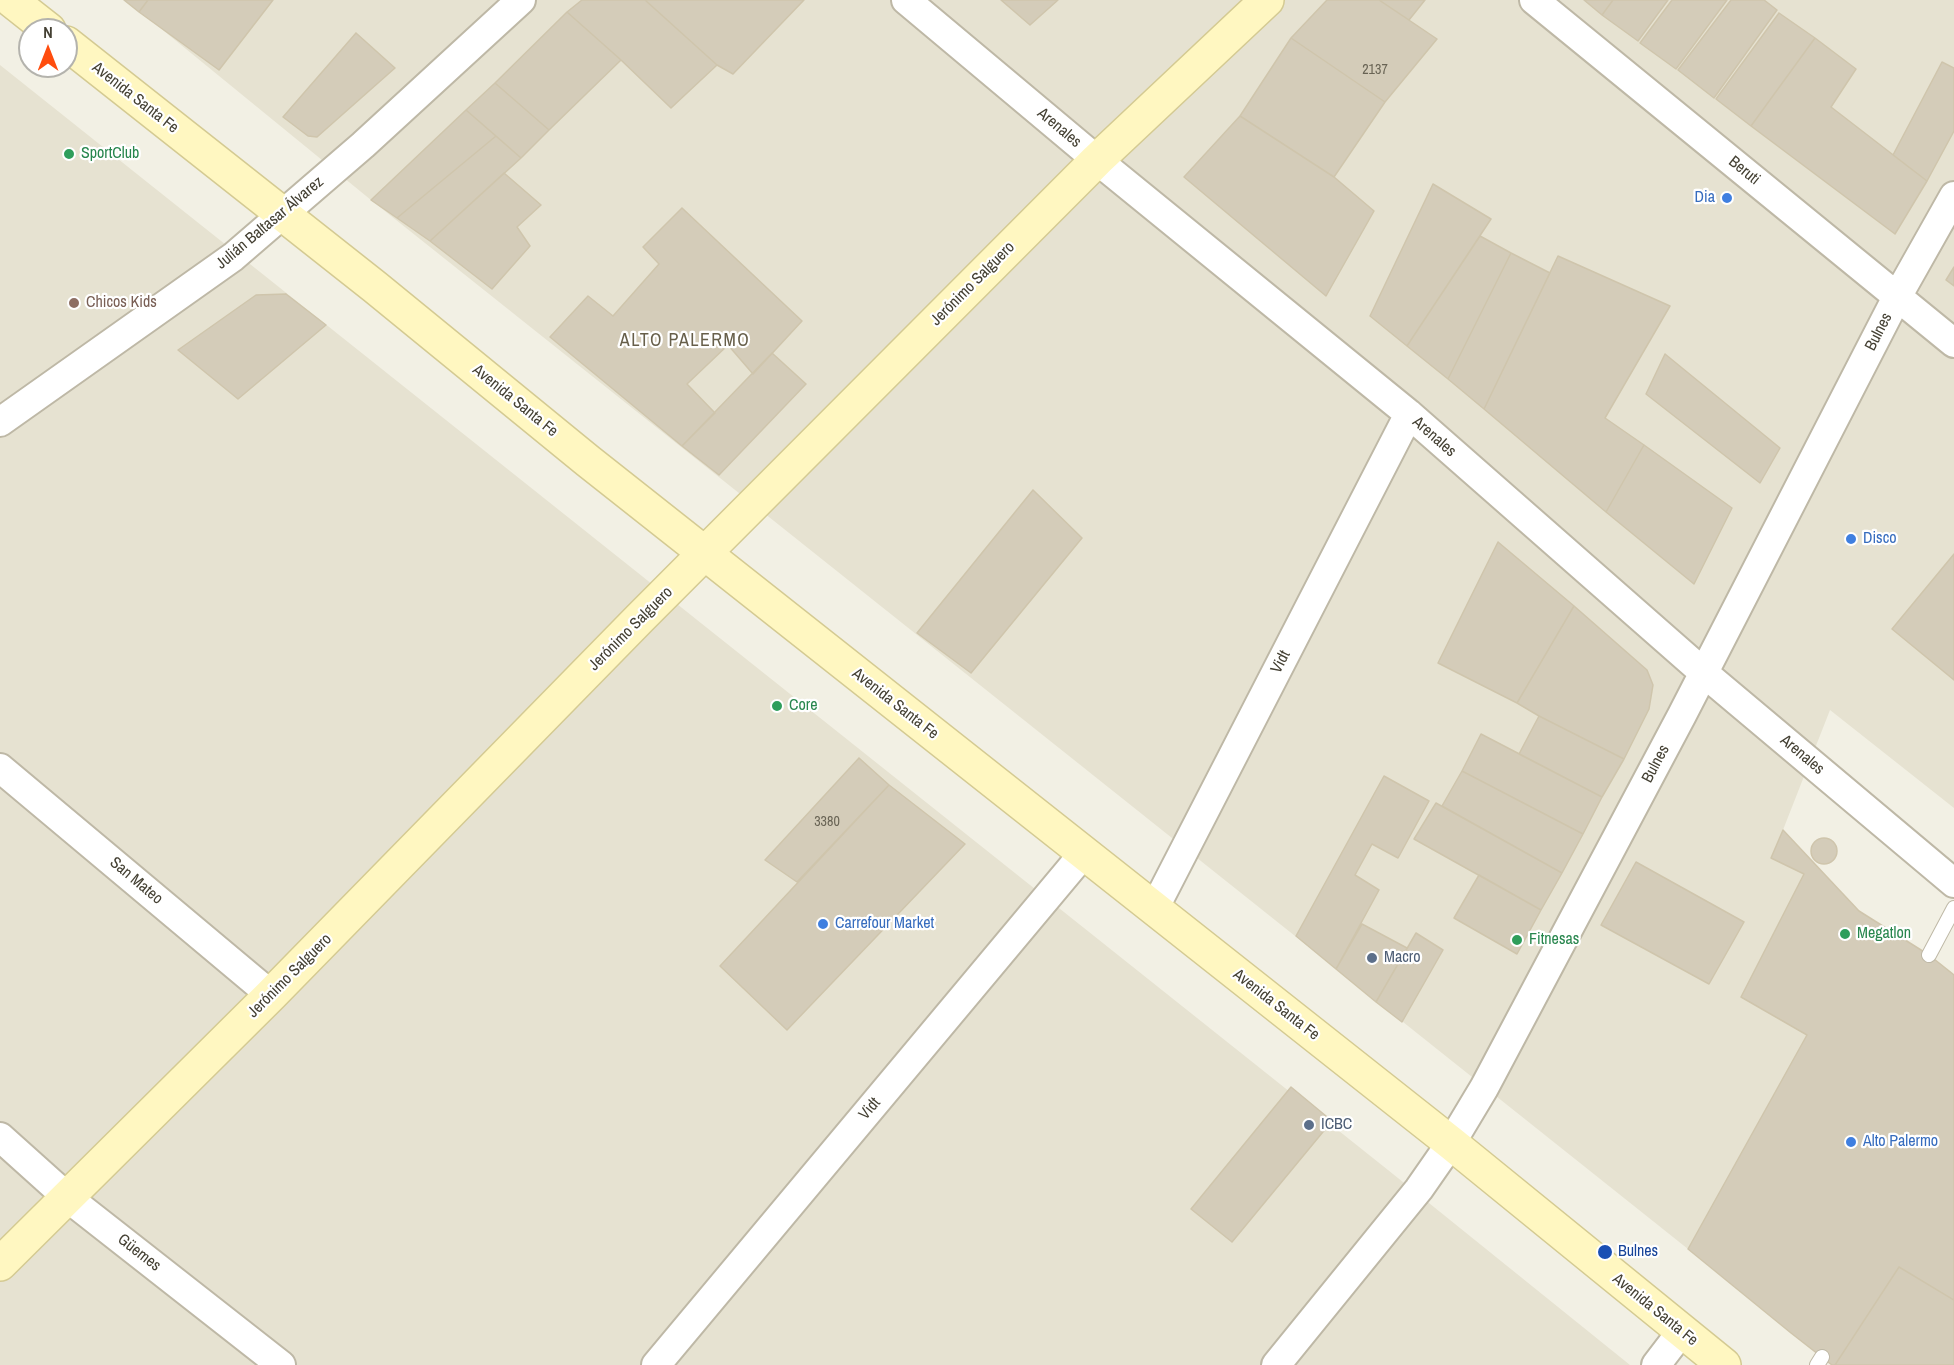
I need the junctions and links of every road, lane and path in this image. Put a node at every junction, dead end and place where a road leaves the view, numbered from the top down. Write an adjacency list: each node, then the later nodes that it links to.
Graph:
1 (11, 0): 6 (main road)
2 (521, 0): 10 (street, Julián Baltasar Álvarez)
3 (906, 0): 8 (street, Arenales)
4 (1267, 0): 8 (main road, Jerónimo Salguero)
5 (1533, 0): 11 (street, Beruti)
6 (34, 18)
7 (78, 52): 10 (main road, Avenida Santa Fe)
8 (1097, 160): 13 (street, Arenales); 15 (main road, Jerónimo Salguero)
9 (1954, 196): 11 (street, Bulnes)
10 (283, 214): 14 (street, Julián Baltasar Álvarez); 15 (main road, Avenida Santa Fe)
11 (1897, 297): 12 (street, Beruti); 16 (street, Bulnes)
12 (1954, 344)
13 (1409, 414): 16 (street, Arenales); 21 (street, Vidt)
14 (0, 422)
15 (706, 553): 18 (main road, Avenida Santa Fe); 23 (main road, Jerónimo Salguero)
16 (1704, 673): 19 (street, Arenales); 25 (street, Bulnes)
17 (0, 768): 23 (street, San Mateo)
18 (1084, 853): 21 (main road, Avenida Santa Fe); 30 (street, Vidt)
19 (1954, 883)
20 (1954, 908): 22 (lane)
21 (1154, 909): 25 (main road, Avenida Santa Fe)
22 (1929, 955)
23 (271, 995): 26 (main road, Jerónimo Salguero)
24 (0, 1137): 26 (street, Güemes)
25 (1451, 1143): 28 (main road, Avenida Santa Fe); 31 (street, Bulnes)
26 (68, 1198): 27 (main road, Jerónimo Salguero); 29 (street, Güemes)
27 (0, 1264)
28 (1682, 1331): 32 (street); 33 (main road, Avenida Santa Fe)
29 (280, 1365)
30 (656, 1365)
31 (1276, 1365)
32 (1656, 1365)
33 (1724, 1365)

